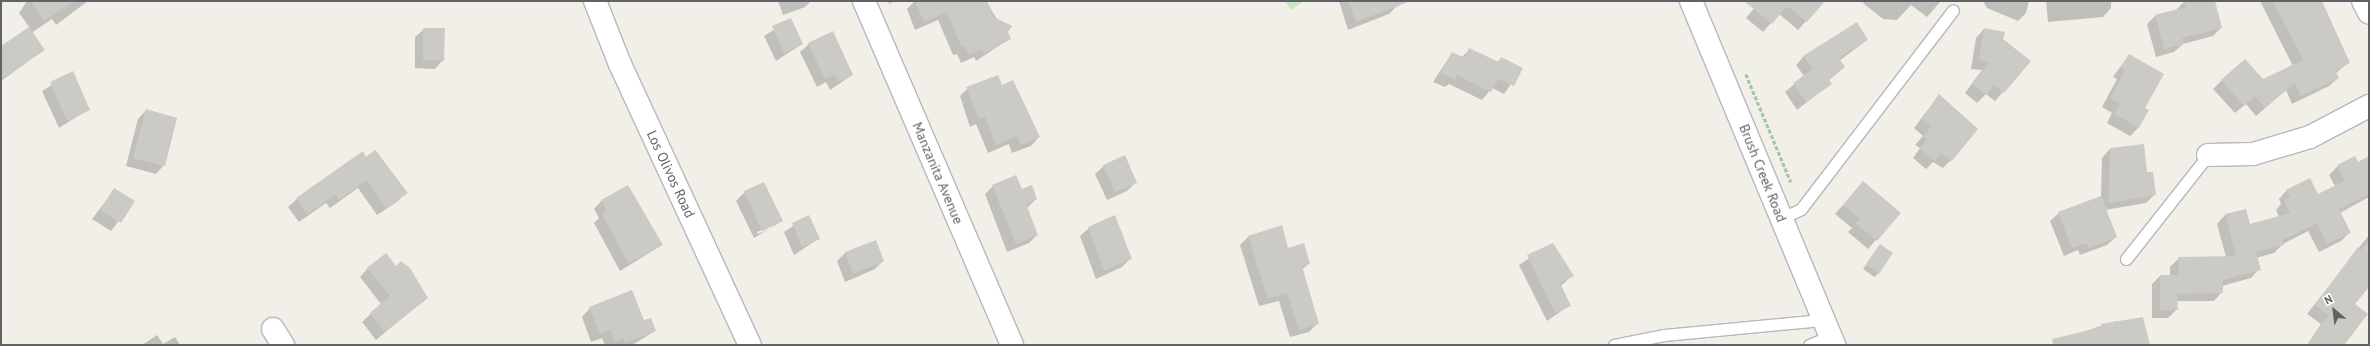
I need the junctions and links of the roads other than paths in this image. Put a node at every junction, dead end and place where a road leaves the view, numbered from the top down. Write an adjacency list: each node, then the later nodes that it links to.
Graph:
1 (595, 1): 12 (street, Los Olivos Road)
2 (864, 1): 13 (street, Manzanita Avenue)
3 (1691, 1): 9 (street, Brush Creek Road)
4 (2363, 1): 6 (street)
5 (1953, 10): 9 (lane)
6 (2369, 13)
7 (2369, 106): 8 (street)
8 (2208, 155): 10 (lane)
9 (1782, 218): 11 (street, Brush Creek Road)
10 (2126, 259)
11 (1830, 334): 14 (lane); 15 (lane)
12 (750, 345)
13 (1012, 345)
14 (1614, 345)
15 (1809, 345)

